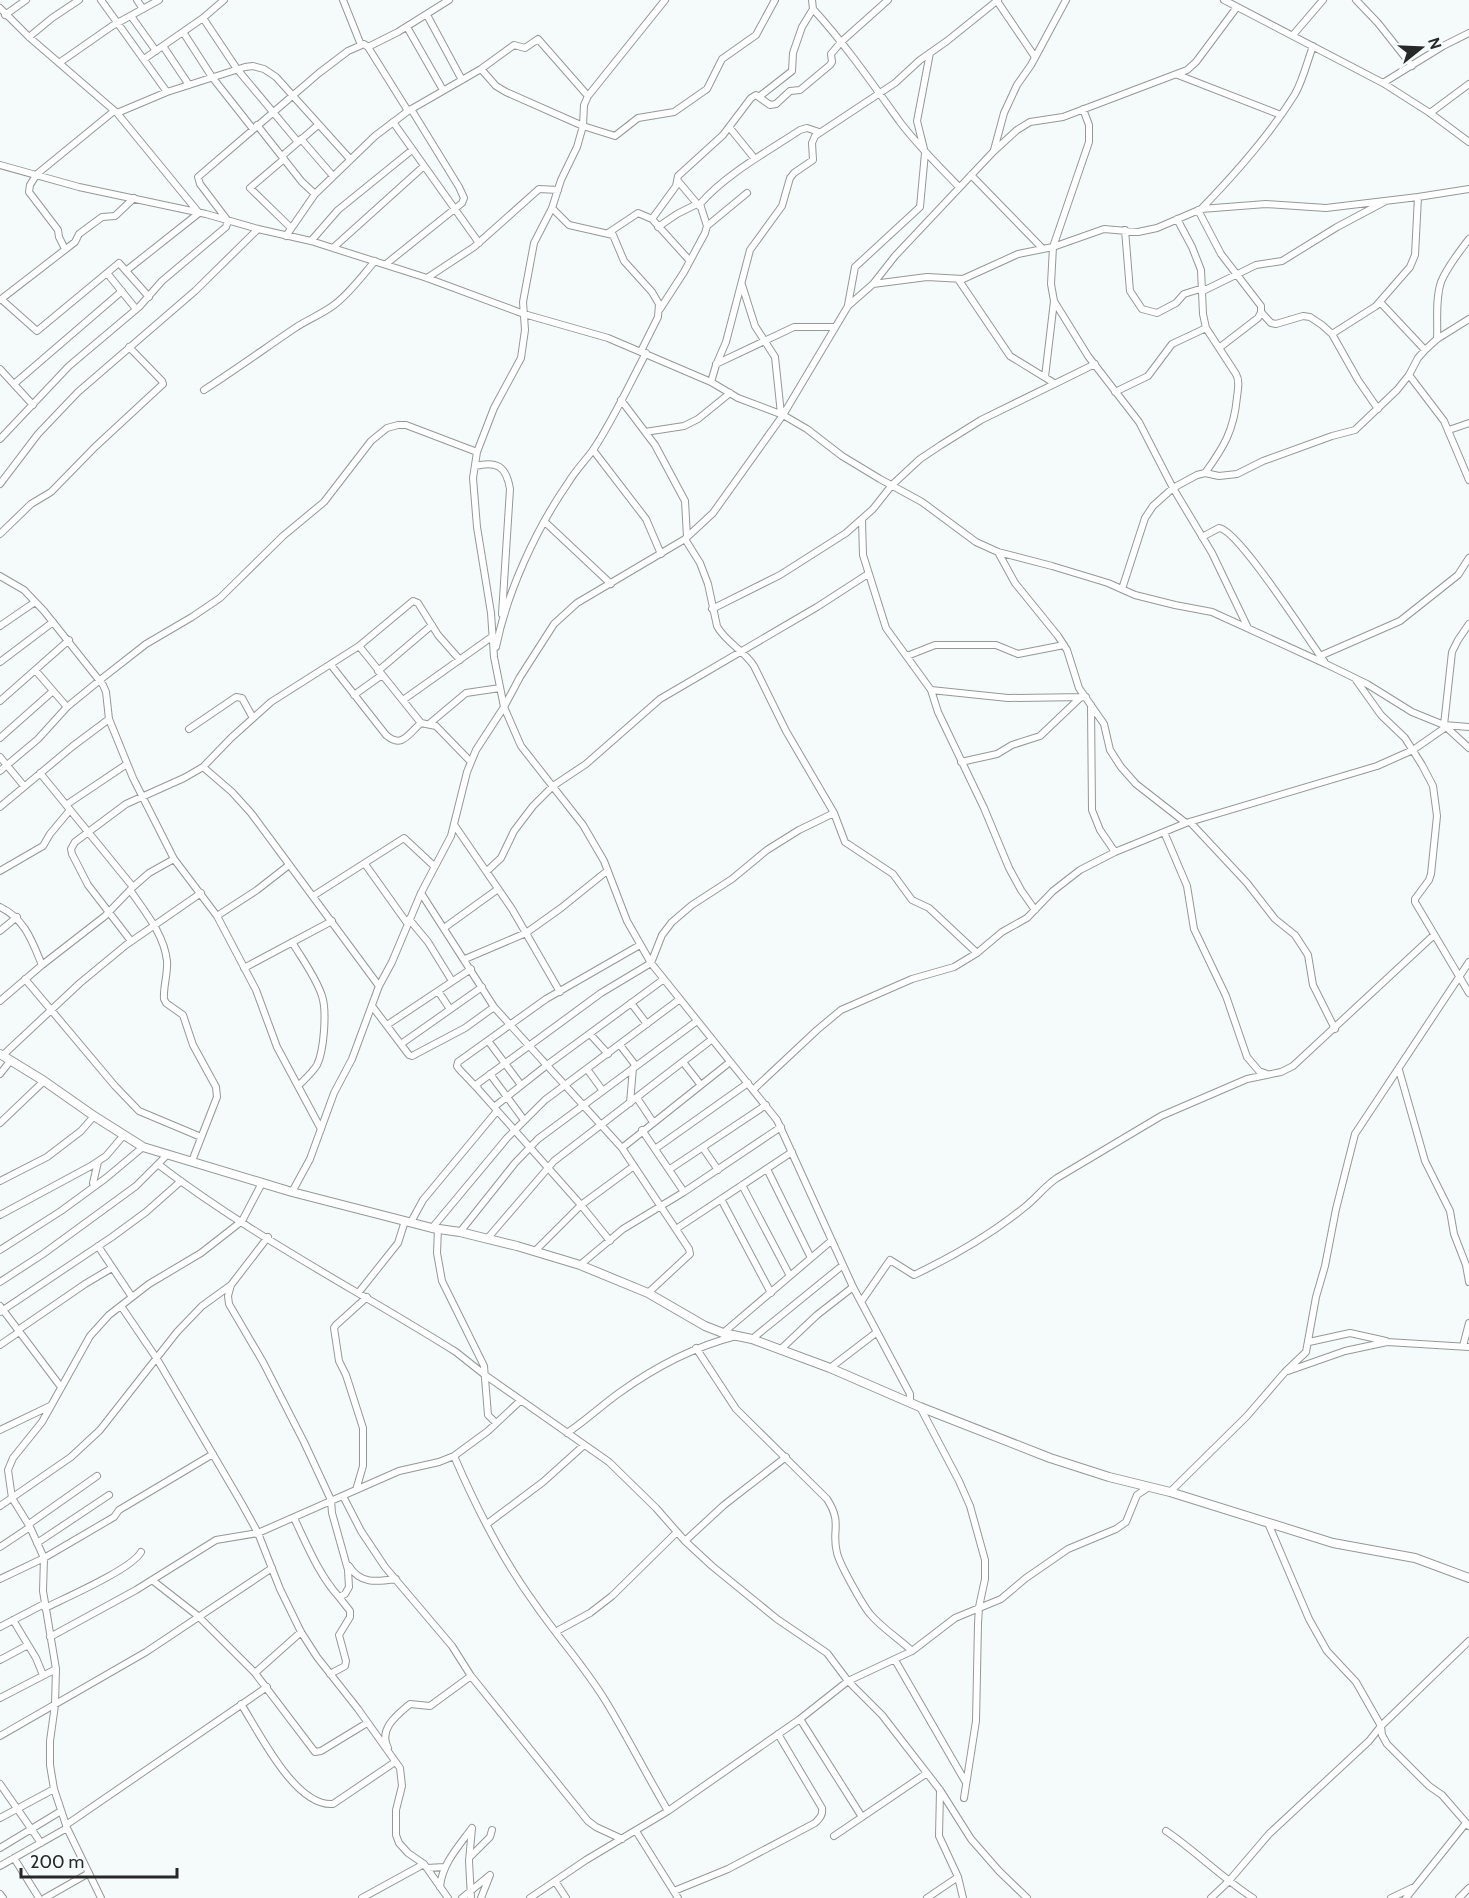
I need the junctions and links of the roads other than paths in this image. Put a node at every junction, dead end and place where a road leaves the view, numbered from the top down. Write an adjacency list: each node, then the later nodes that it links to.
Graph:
1 (26, 0): 18 (street)
2 (79, 0): 32 (street)
3 (101, 0): 27 (street)
4 (137, 0): 21 (street)
5 (159, 0): 21 (street)
6 (224, 0): 26 (street)
7 (343, 0): 35 (street)
8 (449, 0): 24 (street)
9 (665, 0): 55 (street)
10 (775, 0): 65 (street)
11 (812, 0): 22 (street)
12 (888, 0): 33 (street)
13 (997, 0): 38 (street); 39 (street)
14 (1066, 0): 39 (street)
15 (1224, 0): 19 (street)
16 (1323, 0): 31 (street)
17 (1356, 0): 42 (street)
18 (16, 3): 23 (street)
19 (1237, 7): 31 (street); 45 (street)
20 (0, 8): 23 (street)
21 (143, 9): 25 (street)
22 (813, 9): 33 (street); 56 (street)
23 (5, 15): 32 (street)
24 (427, 15): 28 (street); 47 (street)
25 (131, 16): 27 (street); 37 (street)
26 (203, 18): 29 (street); 43 (street)
27 (118, 23): 40 (street); 41 (street)
28 (407, 27): 35 (street); 51 (street)
29 (183, 32): 34 (street); 46 (street)
30 (1469, 33): 42 (street)
31 (1293, 35): 36 (street)
32 (29, 37): 41 (street)
33 (841, 42): 53 (street); 56 (street)
34 (163, 46): 37 (street); 50 (street)
35 (365, 46): 54 (street); 58 (street)
36 (1313, 46): 48 (street); 62 (street)
37 (156, 51): 40 (street)
38 (930, 53): 53 (street); 73 (street)
39 (1035, 57): 72 (street)
40 (144, 59): 52 (street)
41 (58, 63): 59 (street)
42 (1412, 66): 48 (street)
43 (237, 69): 46 (street); 54 (street); 60 (street)
44 (482, 69): 47 (street); 55 (street); 65 (street)
45 (1177, 75): 57 (street); 62 (street)
46 (212, 77): 50 (street); 66 (street)
47 (462, 80): 51 (street)
48 (1383, 83): 61 (street)
49 (1469, 84): 61 (street)
50 (189, 85): 52 (street)
51 (444, 90): 58 (street)
52 (167, 92): 59 (street)
53 (880, 92): 68 (street); 73 (street)
54 (293, 96): 60 (street); 64 (street)
55 (588, 96): 65 (street)
56 (760, 96): 67 (street)
57 (1083, 109): 72 (street); 109 (street)
58 (410, 110): 63 (street); 93 (street)
59 (116, 112): 79 (street); 95 (street)
60 (274, 112): 66 (street); 69 (street)
61 (1430, 113): 70 (street)
62 (1281, 115): 94 (street)
63 (393, 122): 71 (street); 75 (street)
64 (318, 125): 69 (street); 75 (street)
65 (583, 126): 85 (street)
66 (255, 127): 74 (street); 98 (street)
67 (729, 127): 76 (street); 82 (street)
68 (819, 132): 76 (street); 121 (street)
69 (299, 140): 74 (street); 81 (street)
70 (1469, 142)
71 (412, 150): 78 (street); 107 (street)
72 (993, 152): 80 (street)
73 (925, 153): 83 (street); 129 (street)
74 (283, 158): 87 (street); 101 (street)
75 (350, 159): 81 (street)
76 (755, 159): 91 (street)
77 (0, 165): 79 (street)
78 (424, 166): 93 (street); 110 (street)
79 (37, 174): 89 (street); 111 (street)
80 (971, 175): 83 (street); 112 (street)
81 (333, 176): 87 (street)
82 (678, 181): 91 (street); 96 (street)
83 (959, 188): 122 (street)
84 (1469, 189): 88 (street)
85 (558, 190): 92 (street); 108 (street)
86 (747, 193): 99 (street)
87 (315, 194): 101 (street)
88 (1418, 197): 90 (street); 128 (street)
89 (134, 198): 95 (street); 111 (street)
90 (1388, 200): 94 (street); 118 (street)
91 (699, 206): 99 (street); 100 (street)
92 (552, 208): 104 (street); 133 (street)
93 (454, 209): 108 (street); 115 (street)
94 (1199, 209): 97 (street); 118 (street)
95 (200, 213): 98 (street); 116 (street)
96 (652, 219): 100 (street); 104 (street)
97 (1177, 219): 103 (street); 123 (street)
98 (228, 220): 102 (street); 125 (street)
99 (707, 226): 114 (street)
100 (658, 227): 114 (street)
101 (291, 228): 105 (street)
102 (258, 229): 105 (street); 140 (street)
103 (1125, 230): 109 (street); 123 (street)
104 (608, 233): 131 (street)
105 (286, 236): 107 (street)
106 (1469, 238): 138 (street)
107 (311, 242): 110 (street)
108 (479, 243): 119 (street)
109 (1053, 247): 112 (street); 127 (street)
110 (333, 248): 113 (street)
111 (65, 249): 126 (street)
112 (1042, 249): 120 (street)
113 (375, 261): 115 (street); 152 (street)
114 (690, 261): 131 (street)
115 (386, 264): 119 (street)
116 (127, 270): 117 (street); 125 (street)
117 (107, 273): 124 (street); 126 (street)
118 (1236, 274): 123 (street); 132 (street)
119 (427, 278): 133 (street)
120 (958, 279): 122 (street); 148 (street)
121 (742, 284): 139 (street); 145 (street)
122 (873, 284): 129 (street)
123 (1203, 290): 136 (street)
124 (122, 291): 130 (street); 151 (street)
125 (149, 297): 130 (street)
126 (1, 299)
127 (1054, 301): 144 (street); 148 (street)
128 (1380, 302): 137 (street); 142 (street)
129 (848, 306): 135 (street)
130 (136, 309): 156 (street)
131 (660, 309): 143 (street)
132 (1261, 312): 137 (street); 141 (street)
133 (524, 314): 143 (street); 164 (street)
134 (1469, 319): 138 (street)
135 (835, 327): 139 (street); 158 (street)
136 (1206, 328): 141 (street); 153 (street)
137 (1332, 334): 157 (street)
138 (1437, 339): 142 (street)
139 (765, 341): 145 (street); 158 (street)
140 (129, 347): 168 (street); 173 (street)
141 (1219, 348): 166 (street)
142 (1425, 350): 147 (street)
143 (644, 352): 149 (street); 155 (street)
144 (1095, 364): 150 (street); 153 (street)
145 (716, 365): 149 (street)
146 (0, 369): 151 (street)
147 (1409, 375): 157 (street); 160 (street)
148 (1045, 377): 150 (street)
149 (711, 382): 154 (street)
150 (1054, 383): 169 (street)
151 (14, 384): 156 (street)
152 (204, 390)
153 (1115, 392): 170 (street)
154 (730, 393): 158 (street); 161 (street)
155 (621, 400): 161 (street); 163 (street)
156 (33, 405): 162 (street)
157 (1378, 409): 166 (street)
158 (782, 415): 169 (street); 175 (street)
159 (1469, 423): 160 (street)
160 (1449, 430): 167 (street)
161 (645, 432): 175 (street)
162 (0, 439)
163 (593, 450): 172 (street); 177 (street)
164 (477, 452): 165 (street); 206 (street)
165 (475, 466): 185 (street); 191 (street)
166 (1205, 473): 170 (street)
167 (1469, 480)
168 (0, 484)
169 (892, 485): 171 (street); 176 (street)
170 (1173, 488): 174 (street); 182 (street)
171 (862, 520): 179 (street); 184 (street)
172 (544, 522): 181 (street); 185 (street)
173 (0, 534)
174 (1202, 537): 190 (street); 197 (street)
175 (686, 538): 177 (street); 184 (street)
176 (998, 552): 182 (street); 193 (street)
177 (662, 554): 181 (street)
178 (1469, 558): 197 (street)
179 (868, 574): 195 (street); 196 (street)
180 (0, 576): 183 (street)
181 (611, 584): 216 (street)
182 (1122, 589): 190 (street)
183 (35, 602): 186 (street); 189 (street)
184 (712, 609): 195 (street)
185 (502, 621): 198 (street)
186 (53, 622): 192 (street); 200 (street)
187 (1469, 624): 221 (street)
188 (432, 625): 194 (street); 199 (street); 204 (street)
189 (0, 626)
190 (1248, 628): 201 (street)
191 (493, 636): 198 (street); 199 (street)
192 (69, 640): 203 (street); 206 (street)
193 (1064, 645): 196 (street); 211 (street)
194 (359, 646): 202 (street); 204 (street)
195 (741, 652): 236 (street); 240 (street)
196 (907, 656): 208 (street)
197 (1320, 656): 201 (street)
198 (494, 657): 207 (street)
199 (460, 660): 212 (street)
200 (0, 662)
201 (1326, 664): 205 (street)
202 (331, 665): 210 (street); 217 (street)
203 (36, 671): 209 (street); 213 (street)
204 (380, 673): 210 (street); 212 (street)
205 (1354, 678): 221 (street); 226 (street)
206 (100, 680): 215 (street); 218 (street)
207 (500, 688): 216 (street); 220 (street)
208 (931, 690): 211 (street); 229 (street)
209 (53, 691): 215 (street); 224 (street)
210 (354, 695): 219 (street)
211 (1083, 697): 214 (street); 229 (street)
212 (404, 700): 219 (street)
213 (0, 701)
214 (1090, 704): 241 (street); 245 (street)
215 (67, 707): 231 (street)
216 (504, 707): 228 (street); 236 (street)
217 (253, 718): 223 (street); 232 (street)
218 (109, 719): 230 (street); 234 (street)
219 (421, 723): 220 (street)
220 (428, 724): 228 (street)
221 (1445, 726): 222 (street); 225 (street); 226 (street)
222 (1469, 727)
223 (189, 729)
224 (0, 738)
225 (1469, 748)
226 (1413, 750): 241 (street); 269 (street)
227 (0, 757): 231 (street)
228 (471, 762): 242 (street)
229 (960, 762): 259 (street)
230 (127, 764): 237 (street); 239 (street)
231 (7, 765): 233 (street); 235 (street)
232 (203, 766): 237 (street); 247 (street)
233 (0, 771)
234 (40, 773): 235 (street); 239 (street)
235 (24, 786): 238 (street)
236 (554, 786): 251 (street); 252 (street)
237 (142, 796): 243 (street); 246 (street)
238 (0, 807)
239 (68, 807): 243 (street); 250 (street)
240 (834, 813): 273 (street); 276 (street)
241 (1188, 823): 244 (street); 300 (street)
242 (455, 826): 249 (street); 251 (street)
243 (88, 832): 253 (street); 260 (street)
244 (1164, 832): 245 (street); 319 (street)
245 (1115, 852): 259 (street)
246 (174, 859): 253 (street); 255 (street)
247 (289, 864): 257 (street); 261 (street)
248 (365, 864): 249 (street); 257 (street); 264 (street)
249 (434, 866): 256 (street)
250 (0, 871)
251 (487, 871): 254 (street)
252 (607, 871): 268 (street); 272 (street)
253 (131, 889): 260 (street); 265 (street)
254 (498, 889): 266 (street); 268 (street)
255 (201, 893): 261 (street); 265 (street)
256 (421, 893): 264 (street); 266 (street)
257 (313, 896): 263 (street)
258 (0, 907): 262 (street)
259 (1035, 910): 273 (street)
260 (108, 913): 270 (street); 277 (street)
261 (217, 916): 278 (street)
262 (17, 917): 267 (street); 277 (street)
263 (332, 921): 271 (street); 284 (street)
264 (408, 921): 283 (street); 284 (street)
265 (154, 924): 270 (street); 345 (street)
266 (444, 928): 274 (street)
267 (0, 931)
268 (526, 933): 274 (street); 287 (street)
269 (1434, 935): 280 (street); 300 (street)
270 (131, 941): 295 (street)
271 (292, 942): 278 (street); 324 (street)
272 (640, 945): 276 (street); 287 (street)
273 (977, 953): 327 (street)
274 (465, 959): 279 (street)
275 (1469, 962): 280 (street)
276 (651, 963): 281 (street); 305 (street)
277 (42, 965): 282 (street)
278 (244, 968): 324 (street)
279 (471, 969): 283 (street); 285 (street)
280 (1459, 976): 288 (street); 316 (street)
281 (664, 978): 289 (street); 291 (street)
282 (25, 979): 290 (street); 295 (street)
283 (452, 981): 286 (street)
284 (379, 986): 292 (street)
285 (482, 987): 293 (street); 294 (street)
286 (438, 991): 294 (street); 298 (street)
287 (560, 992): 299 (street)
288 (1469, 993)
289 (680, 999): 296 (street); 297 (street)
290 (0, 1001)
291 (631, 1003): 297 (street); 301 (street)
292 (372, 1006): 298 (street); 341 (street)
293 (494, 1007): 299 (street); 304 (street)
294 (450, 1009): 304 (street)
295 (51, 1010): 308 (street); 345 (street)
296 (697, 1021): 302 (street); 314 (street)
297 (647, 1024): 306 (street)
298 (387, 1025): 304 (street)
299 (510, 1026): 303 (street); 305 (street)
300 (1335, 1029): 319 (street)
301 (590, 1034): 307 (street); 313 (street)
302 (711, 1040): 310 (street); 311 (street)
303 (489, 1042): 312 (street); 326 (street)
304 (400, 1044)
305 (528, 1045): 312 (street); 313 (street)
306 (620, 1045): 307 (street); 314 (street)
307 (608, 1054): 315 (street)
308 (1, 1055): 309 (street)
309 (11, 1060): 317 (street); 320 (street)
310 (682, 1062): 322 (street); 330 (street)
311 (730, 1062): 321 (street); 322 (street)
312 (504, 1064): 318 (street); 323 (street)
313 (547, 1065): 323 (street); 325 (street)
314 (635, 1067): 328 (street); 331 (street)
315 (587, 1069): 325 (street); 328 (street)
316 (1399, 1070): 390 (street); 407 (street)
317 (0, 1074)
318 (490, 1074): 326 (street); 329 (street)
319 (1268, 1074): 398 (street)
320 (44, 1081): 335 (street); 338 (street)
321 (748, 1083): 327 (street); 350 (street)
322 (700, 1084): 337 (street)
323 (521, 1085): 329 (street)
324 (298, 1086): 341 (street)
325 (564, 1086): 333 (street); 336 (street)
326 (478, 1089): 334 (street)
327 (754, 1089): 332 (street)
328 (603, 1091): 333 (street)
329 (506, 1097): 334 (street); 336 (street)
330 (637, 1098): 331 (street); 337 (street)
331 (630, 1103): 339 (street)
332 (766, 1105): 340 (street); 349 (street)
333 (582, 1106): 339 (street); 347 (street)
334 (496, 1109): 343 (street); 373 (street)
335 (94, 1116): 344 (street); 361 (street)
336 (524, 1120): 343 (street)
337 (653, 1122): 342 (street)
338 (0, 1123)
339 (601, 1126): 348 (street); 357 (street)
340 (781, 1127): 351 (street); 360 (street)
341 (321, 1129): 366 (street)
342 (642, 1130): 348 (street); 350 (street)
343 (513, 1131): 347 (street); 374 (street)
344 (123, 1136): 346 (street); 353 (street)
345 (201, 1137): 354 (street)
346 (143, 1147): 352 (street); 382 (street)
347 (530, 1148): 357 (street); 376 (street)
348 (622, 1148): 356 (street)
349 (703, 1148): 358 (street); 360 (street)
350 (655, 1149): 358 (street)
351 (792, 1152): 359 (street); 380 (street)
352 (167, 1155): 354 (street); 355 (street)
353 (98, 1161): 364 (street); 371 (street)
354 (192, 1161): 363 (street)
355 (159, 1164): 362 (street); 389 (street)
356 (634, 1166): 369 (street); 370 (street)
357 (547, 1167): 369 (street); 378 (street)
358 (670, 1169): 367 (street)
359 (767, 1169): 365 (street); 384 (street)
360 (718, 1170): 367 (street)
361 (0, 1181)
362 (181, 1181): 372 (street); 381 (street)
363 (262, 1183): 366 (street); 372 (street)
364 (93, 1184)
365 (742, 1185): 368 (street); 388 (street)
366 (292, 1192): 373 (street)
367 (684, 1192): 370 (street)
368 (721, 1199): 375 (street); 395 (street)
369 (580, 1204): 379 (street); 383 (street)
370 (661, 1207): 375 (street); 379 (street)
371 (0, 1215)
372 (242, 1221): 377 (street); 396 (street)
373 (408, 1222): 374 (street); 393 (street)
374 (435, 1228): 376 (street); 416 (street)
375 (676, 1229): 394 (street)
376 (460, 1232): 378 (street)
377 (268, 1237): 391 (street); 393 (street)
378 (487, 1239): 383 (street)
379 (610, 1240): 385 (street)
380 (831, 1240): 384 (street); 386 (street)
381 (98, 1246): 387 (street); 400 (street)
382 (0, 1250)
383 (535, 1251): 385 (street)
384 (811, 1258): 388 (street)
385 (580, 1265): 394 (street)
386 (843, 1265): 392 (street); 406 (street)
387 (112, 1268): 396 (street); 402 (street)
388 (790, 1276): 395 (street)
389 (0, 1282)
390 (1469, 1282)
391 (231, 1285): 413 (street); 436 (street)
392 (854, 1287): 398 (street); 412 (street)
393 (359, 1292): 397 (street)
394 (648, 1293): 404 (street)
395 (771, 1293): 404 (street)
396 (132, 1297): 399 (street)
397 (368, 1297): 416 (street); 431 (street)
398 (861, 1302): 403 (street)
399 (121, 1306): 413 (street); 417 (street)
400 (1, 1309): 402 (street)
401 (1469, 1323): 410 (street)
402 (18, 1331): 409 (street); 417 (street)
403 (877, 1332): 414 (street); 419 (street)
404 (723, 1333): 405 (street)
405 (737, 1336): 406 (street); 411 (street)
406 (752, 1340): 412 (street)
407 (1309, 1342): 408 (street); 415 (street)
408 (1387, 1342): 410 (street); 415 (street)
409 (0, 1345)
410 (1466, 1347)
411 (696, 1348): 424 (street); 428 (street)
412 (780, 1350): 414 (street)
413 (157, 1359): 426 (street); 435 (street)
414 (830, 1368): 419 (street)
415 (1284, 1372): 432 (street)
416 (485, 1376): 418 (street); 422 (street)
417 (61, 1387): 420 (street)
418 (520, 1401): 422 (street); 424 (street)
419 (910, 1403): 421 (street)
420 (50, 1406): 423 (street); 435 (street)
421 (920, 1407): 430 (street); 457 (street)
422 (496, 1423): 427 (street)
423 (0, 1430)
424 (567, 1433): 425 (street)
425 (583, 1446): 439 (street); 442 (street)
426 (213, 1454): 443 (street); 448 (street)
427 (454, 1456): 431 (street); 439 (street)
428 (786, 1457): 444 (street); 466 (street)
429 (97, 1476): 441 (street)
430 (1149, 1487): 432 (street); 457 (street)
431 (356, 1490): 434 (street)
432 (1170, 1492): 440 (street)
433 (109, 1495): 445 (street)
434 (344, 1496): 436 (street); 453 (street)
435 (12, 1498): 437 (street); 441 (street)
436 (332, 1500): 438 (street); 449 (street)
437 (0, 1506)
438 (294, 1518): 443 (street); 455 (street)
439 (487, 1524): 461 (street)
440 (1268, 1524): 451 (street); 481 (street)
441 (30, 1526): 445 (street); 446 (street)
442 (677, 1532): 444 (street); 461 (street)
443 (258, 1533): 450 (street); 454 (street)
444 (685, 1541): 474 (street)
445 (37, 1543): 448 (street)
446 (0, 1546)
447 (141, 1552): 456 (street)
448 (44, 1558): 452 (street); 456 (street)
449 (346, 1562): 453 (street); 455 (street)
450 (272, 1568): 458 (street); 462 (street)
451 (1467, 1574)
452 (0, 1579)
453 (396, 1579): 473 (street)
454 (152, 1580): 458 (street); 463 (street)
455 (339, 1597): 471 (street)
456 (45, 1606): 459 (street); 463 (street)
457 (979, 1607): 466 (street); 486 (street)
458 (198, 1616): 470 (street); 478 (street)
459 (13, 1620): 460 (street); 465 (street)
460 (0, 1627)
461 (556, 1631): 493 (street)
462 (301, 1632): 470 (street); 471 (street)
463 (50, 1637): 469 (street)
464 (1469, 1641): 481 (street)
465 (28, 1645): 467 (street); 472 (street)
466 (912, 1651): 468 (street)
467 (0, 1660)
468 (895, 1660): 474 (street); 486 (street)
469 (56, 1669): 472 (street); 478 (street)
470 (255, 1673): 475 (street)
471 (330, 1674): 480 (street)
472 (43, 1675): 476 (street)
473 (471, 1676): 484 (street); 503 (street)
474 (848, 1681): 479 (street); 485 (street)
475 (267, 1687): 477 (street); 480 (street)
476 (0, 1698)
477 (241, 1704): 484 (street); 497 (street)
478 (55, 1705): 483 (street); 488 (street)
479 (801, 1719): 482 (street); 494 (street)
480 (367, 1723): 484 (street)
481 (1381, 1726): 496 (street); 514 (street)
482 (778, 1734): 493 (street); 518 (street)
483 (0, 1736)
484 (395, 1762): 509 (street)
485 (927, 1773): 489 (street); 494 (street)
486 (965, 1782): 490 (street)
487 (0, 1784): 491 (street)
488 (54, 1789): 491 (street); 492 (street)
489 (940, 1790): 512 (street); 519 (street)
490 (964, 1798)
491 (17, 1808): 495 (street); 498 (street)
492 (61, 1810): 497 (street); 498 (street)
493 (668, 1811): 500 (street)
494 (862, 1817): 502 (street)
495 (0, 1818)
496 (1467, 1825): 516 (street)
497 (67, 1826): 504 (street); 511 (street)
498 (31, 1828): 504 (street); 505 (street)
499 (492, 1830): 506 (street)
500 (636, 1831): 503 (street); 518 (street)
501 (1166, 1832): 514 (street)
502 (834, 1836)
503 (622, 1839): 513 (street)
504 (41, 1843): 507 (street)
505 (0, 1848)
506 (471, 1856): 510 (street); 520 (street)
507 (14, 1858): 508 (street); 521 (street)
508 (0, 1866)
509 (425, 1866): 510 (street); 515 (street); 524 (street)
510 (444, 1867): 515 (street)
511 (89, 1873): 522 (street); 523 (street)
512 (958, 1877): 531 (street); 532 (street)
513 (555, 1881): 528 (street); 529 (street)
514 (1228, 1882): 535 (street); 536 (street)
515 (441, 1887): 525 (street)
516 (1415, 1887): 537 (street); 538 (street)
517 (1469, 1888): 539 (street)
518 (674, 1891): 530 (street)
519 (1020, 1892): 533 (street); 534 (street)
520 (471, 1895): 526 (street); 527 (street)
521 (39, 1898)
522 (45, 1898)
523 (101, 1898)
524 (362, 1898)
525 (448, 1898)
526 (462, 1898)
527 (481, 1898)
528 (530, 1898)
529 (566, 1898)
530 (678, 1898)
531 (927, 1898)
532 (963, 1898)
533 (1014, 1898)
534 (1027, 1898)
535 (1211, 1898)
536 (1253, 1898)
537 (1391, 1898)
538 (1406, 1898)
539 (1459, 1898)

